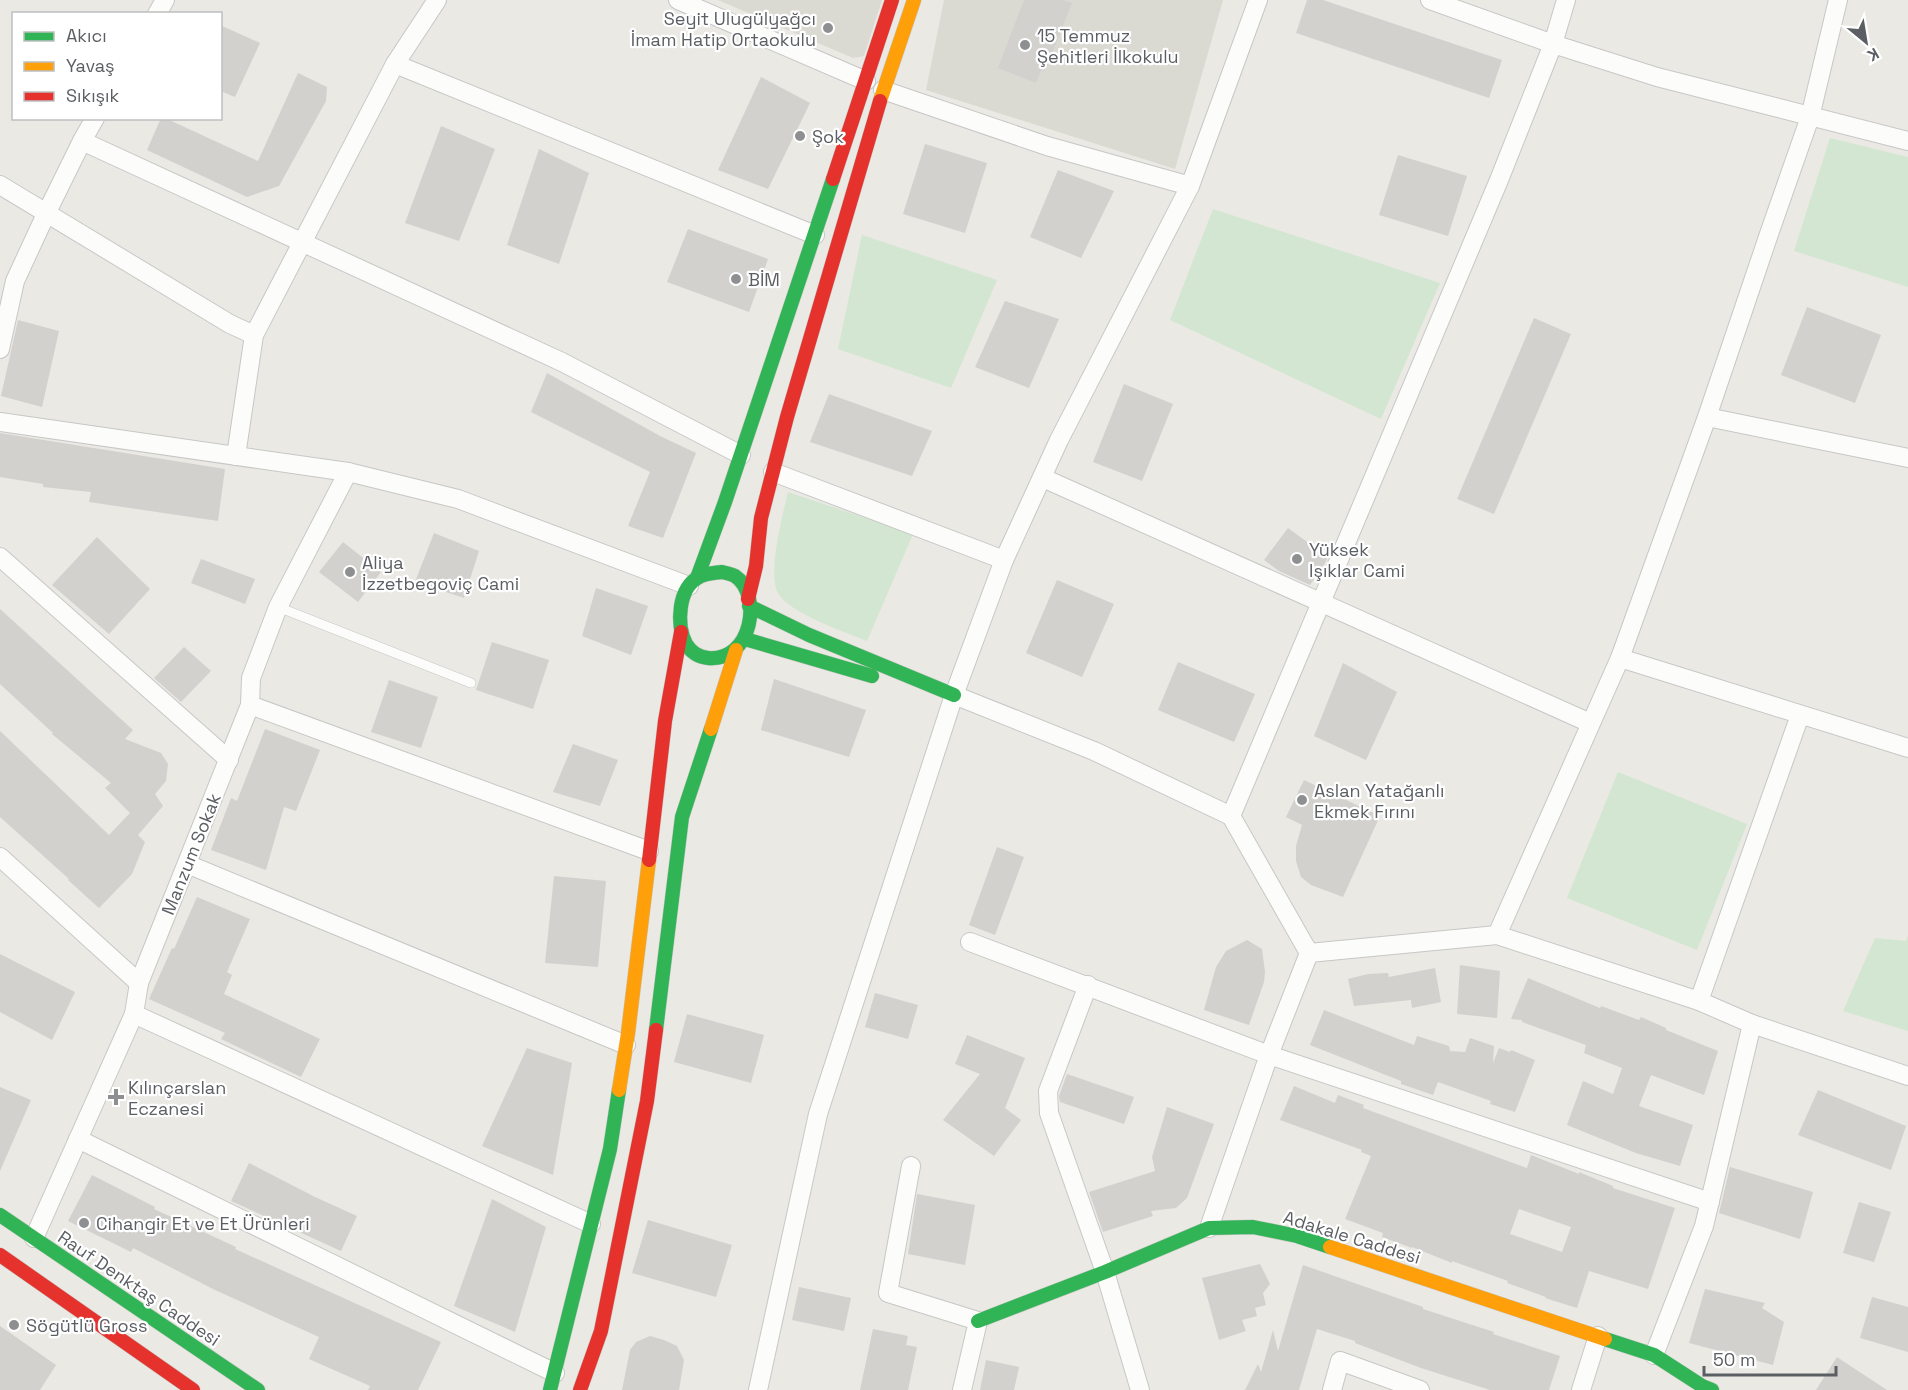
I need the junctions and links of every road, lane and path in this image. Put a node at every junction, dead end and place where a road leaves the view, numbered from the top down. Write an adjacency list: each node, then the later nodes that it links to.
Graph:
1 (437, 0): 10 (street)
2 (678, 0): 11 (street)
3 (892, 0): 11 (street)
4 (914, 0): 12 (street)
5 (1258, 0): 18 (street)
6 (1430, 0): 9 (street)
7 (1566, 0): 9 (street)
8 (1838, 0): 13 (street)
9 (1553, 44): 13 (street); 36 (street)
10 (395, 64): 20 (street); 21 (street)
11 (866, 81): 20 (street)
12 (883, 90): 18 (street); 30 (street)
13 (1810, 117): 16 (street); 24 (street)
14 (94, 120): 15 (street)
15 (82, 141): 19 (street); 21 (street)
16 (1908, 141)
17 (0, 185): 19 (street)
18 (1190, 186): 31 (street)
19 (46, 214): 22 (street); 23 (street)
20 (815, 235): 26 (street)
21 (304, 242): 22 (street); 26 (street)
22 (254, 335): 27 (street)
23 (0, 349)
24 (1707, 417): 28 (street); 41 (street)
25 (0, 422): 27 (street)
26 (741, 455): 34 (street)
27 (236, 456): 29 (street)
28 (1908, 458)
29 (348, 472): 34 (street); 37 (street, Manzum Sokak)
30 (773, 472): 33 (street); 35 (street)
31 (1042, 478): 33 (street); 36 (street)
32 (0, 557): 48 (street)
33 (1004, 560): 43 (street)
34 (693, 582): 35 (street); 38 (street)
35 (748, 603): 39 (street); 43 (street)
36 (1321, 603): 46 (street); 49 (street)
37 (278, 607): 42 (lane); 44 (street, Manzum Sokak)
38 (681, 632): 40 (street); 50 (street)
39 (745, 639): 40 (street); 43 (street)
40 (736, 650): 80 (street)
41 (1620, 658): 45 (street); 46 (street)
42 (471, 683)
43 (954, 695): 49 (street); 81 (street)
44 (250, 705): 48 (street, Manzum Sokak); 50 (street)
45 (1800, 715): 47 (street); 58 (street)
46 (1590, 723): 53 (street)
47 (1908, 748)
48 (229, 760): 52 (street, Manzum Sokak)
49 (1231, 816): 55 (street)
50 (649, 851): 61 (street)
51 (0, 857): 56 (street)
52 (187, 864): 56 (street, Manzum Sokak); 61 (street)
53 (1497, 936): 55 (street); 58 (street)
54 (970, 942): 57 (street)
55 (1309, 953): 62 (street)
56 (139, 983): 59 (street, Manzum Sokak)
57 (1088, 985): 62 (street); 72 (street)
58 (1699, 1001): 60 (street)
59 (134, 1014): 64 (street, Manzum Sokak); 68 (street)
60 (1752, 1024): 63 (street); 66 (street)
61 (626, 1045): 68 (street)
62 (1269, 1055): 66 (street); 69 (street)
63 (1908, 1076)
64 (78, 1139): 70 (street, Manzum Sokak); 76 (street)
65 (910, 1166): 73 (street)
66 (1710, 1202): 75 (street)
67 (0, 1215): 70 (street, Rauf Denktaş Caddesi)
68 (591, 1224): 76 (street)
69 (1209, 1228): 72 (street, Adakale Caddesi); 74 (street, Adakale Caddesi)
70 (34, 1238): 79 (street, Rauf Denktaş Caddesi)
71 (0, 1255): 78 (street)
72 (1105, 1272): 73 (street, Adakale Caddesi); 83 (street)
73 (978, 1321): 82 (street)
74 (1598, 1336): 75 (street, Adakale Caddesi); 86 (street)
75 (1654, 1356): 77 (street, Adakale Caddesi)
76 (553, 1381)
77 (1704, 1389)
78 (193, 1390)
79 (258, 1390)
80 (580, 1390)
81 (758, 1390)
82 (962, 1390)
83 (1140, 1390)
84 (1332, 1390): 85 (street)
85 (1420, 1390)
86 (1581, 1390)

